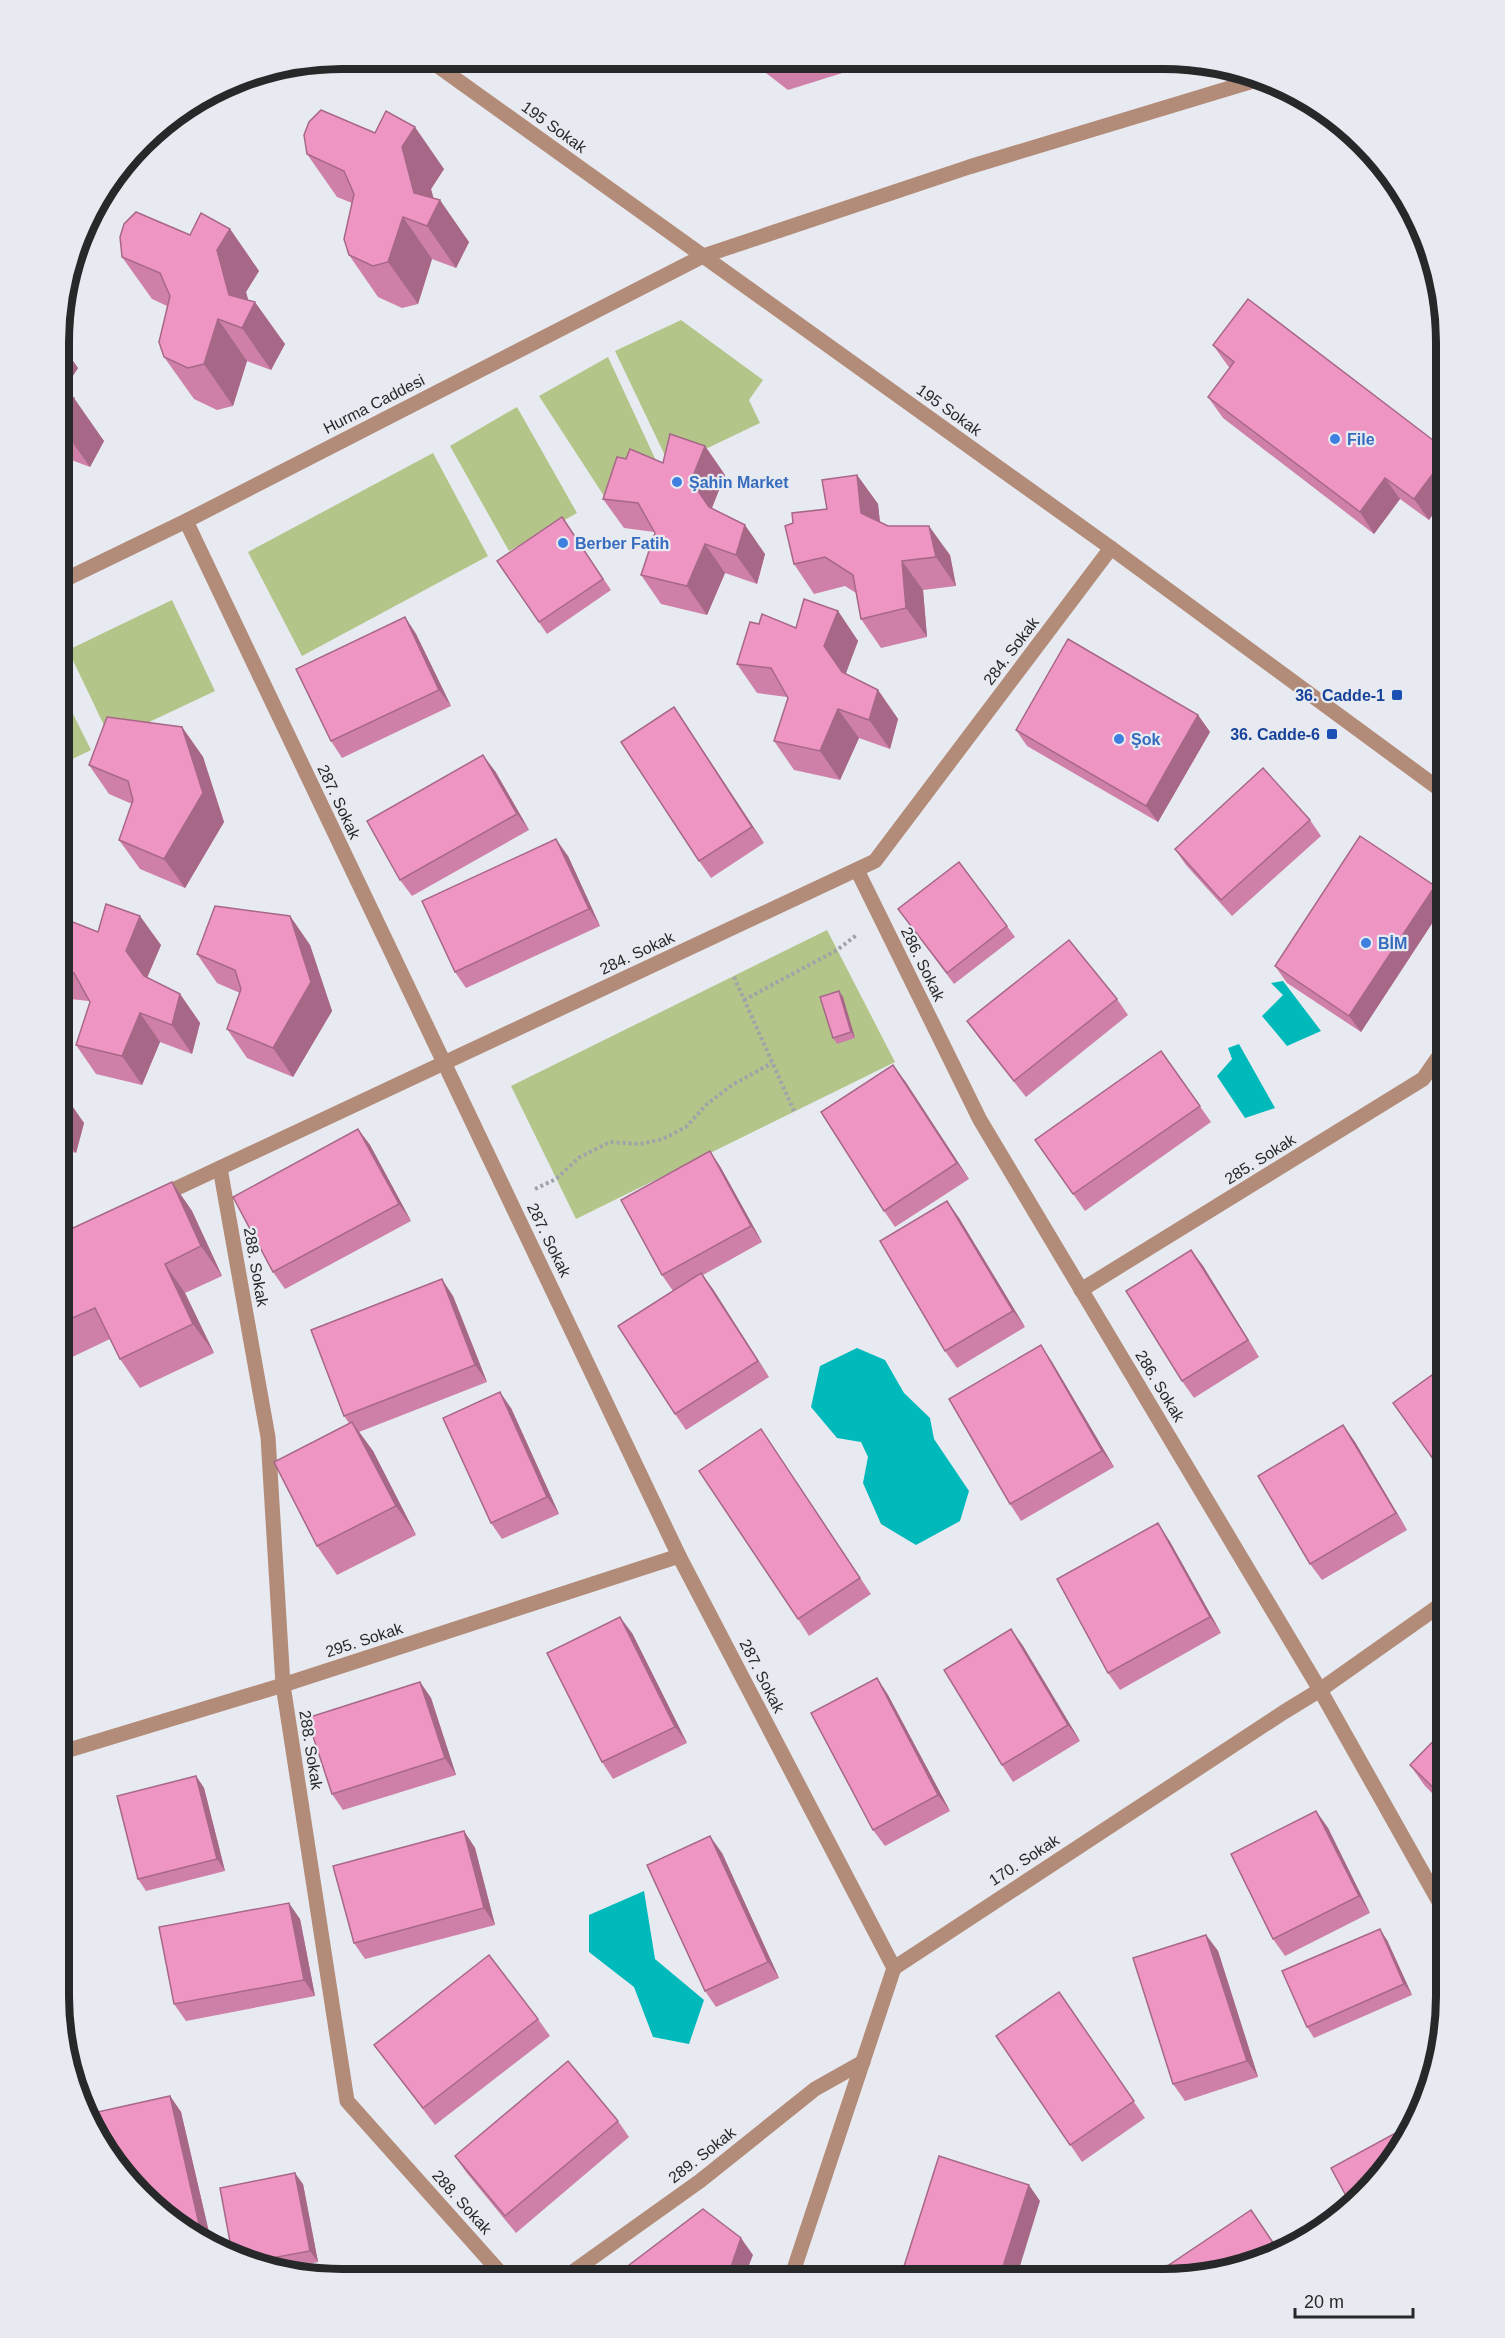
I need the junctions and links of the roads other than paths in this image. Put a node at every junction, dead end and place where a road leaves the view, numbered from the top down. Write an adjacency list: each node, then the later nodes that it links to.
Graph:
1 (442, 69): 3 (street, 195 Sokak)
2 (1247, 83): 3 (street, Hurma Caddesi)
3 (703, 256): 4 (street, Hurma Caddesi); 5 (street, 195 Sokak)
4 (186, 521): 6 (street, Hurma Caddesi); 10 (street, 287. Sokak)
5 (1111, 548): 7 (street, 195 Sokak); 8 (street, 284. Sokak)
6 (69, 578)
7 (1436, 787)
8 (856, 870): 10 (street, 284. Sokak); 13 (street, 286. Sokak)
9 (1436, 1061): 13 (street, 285. Sokak)
10 (443, 1063): 11 (street, 284. Sokak); 14 (street, 287. Sokak)
11 (220, 1168): 12 (street, 284. Sokak); 16 (street, 288. Sokak)
12 (145, 1203)
13 (1081, 1290): 17 (street, 286. Sokak)
14 (679, 1556): 16 (street, 295. Sokak); 20 (street, 287. Sokak)
15 (1436, 1608): 17 (street, 170. Sokak)
16 (283, 1685): 18 (street, 295. Sokak); 22 (street, 288. Sokak)
17 (1320, 1690): 19 (street, 286. Sokak); 20 (street, 170. Sokak)
18 (69, 1750)
19 (1436, 1896)
20 (894, 1968): 21 (street)
21 (863, 2062): 23 (street, 289. Sokak); 24 (street)
22 (497, 2269)
23 (577, 2269)
24 (794, 2269)

